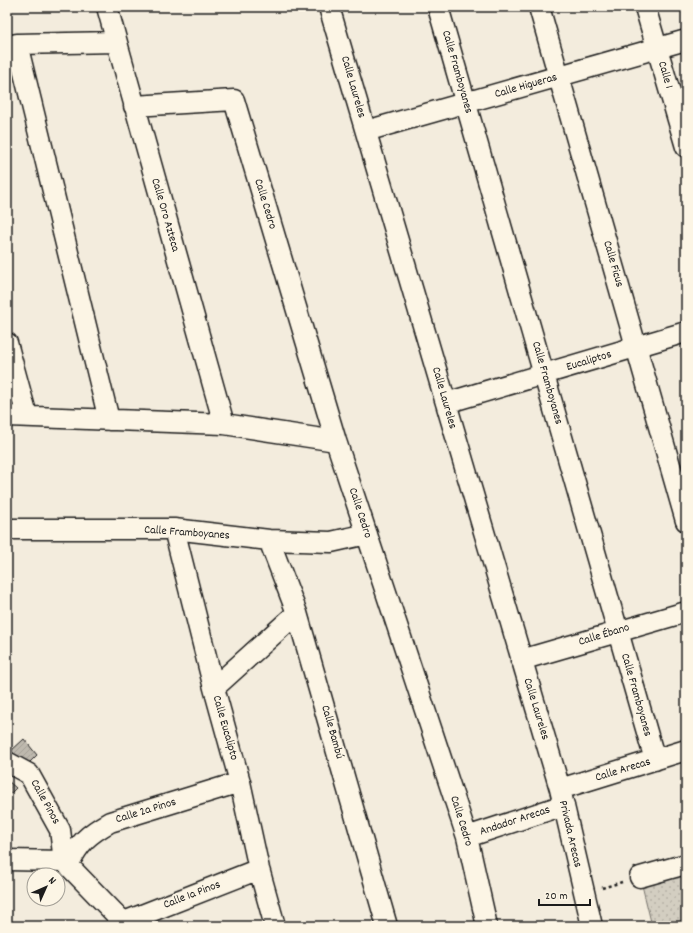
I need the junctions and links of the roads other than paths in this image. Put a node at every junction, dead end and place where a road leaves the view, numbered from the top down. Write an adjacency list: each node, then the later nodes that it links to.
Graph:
1 (107, 7): 7 (street, Calle Oro Azteca)
2 (329, 7): 13 (street, Calle Laureles)
3 (438, 7): 11 (street, Calle Framboyanes)
4 (539, 7): 10 (street, Calle Ficus)
5 (645, 7): 9 (street, Calle 1)
6 (686, 40): 9 (street, Calle Higueras)
7 (116, 42): 8 (street); 12 (street, Calle Oro Azteca)
8 (12, 45): 22 (street)
9 (658, 48): 10 (street, Calle Higueras); 14 (street, Calle 1)
10 (559, 76): 11 (street, Calle Higueras); 17 (street, Calle Ficus)
11 (466, 103): 13 (street, Calle Higueras); 18 (street, Calle Framboyanes)
12 (134, 106): 23 (street, Calle Oro Azteca); 24 (street, Calle Cedro)
13 (366, 131): 19 (street, Calle Laureles)
14 (686, 147)
15 (686, 332): 17 (street, Eucaliptos)
16 (7, 343): 21 (street)
17 (636, 347): 18 (street, Eucaliptos); 25 (street, Calle Ficus)
18 (544, 374): 19 (street, Eucaliptos); 32 (street, Calle Framboyanes)
19 (446, 403): 33 (street, Calle Laureles)
20 (7, 416): 21 (street)
21 (27, 416): 22 (street)
22 (109, 420): 23 (street)
23 (224, 424): 24 (street)
24 (336, 441): 28 (street, Calle Cedro)
25 (686, 521)
26 (7, 529): 27 (street, Calle Framboyanes)
27 (174, 530): 29 (street, Calle Framboyanes); 34 (street, Calle Eucalipto)
28 (367, 534): 29 (street, Calle Framboyanes); 40 (street, Calle Cedro)
29 (269, 540): 31 (street, Calle Bambú)
30 (686, 612): 32 (street, Calle Ébano)
31 (297, 613): 34 (street); 48 (street, Calle Bambú)
32 (618, 631): 33 (street, Calle Ébano); 36 (street, Calle Framboyanes)
33 (521, 660): 39 (street, Calle Laureles)
34 (214, 688): 38 (street, Calle Eucalipto)
35 (686, 750): 36 (street, Calle Arecas)
36 (655, 760): 39 (street, Calle Arecas)
37 (7, 762): 42 (street, Calle Pinos)
38 (240, 782): 42 (street, Calle 2a Pinos); 44 (street, Calle Eucalipto)
39 (562, 797): 40 (street, Andador Arecas); 50 (street, Privada Arecas)
40 (467, 837): 49 (street, Calle Cedro)
41 (7, 860): 42 (street)
42 (66, 863): 46 (street)
43 (686, 864): 45 (street)
44 (259, 869): 46 (street, Calle 1a Pinos); 47 (street, Calle Eucalipto)
45 (640, 877)
46 (126, 924)
47 (275, 926)
48 (387, 926)
49 (487, 926)
50 (592, 926)

